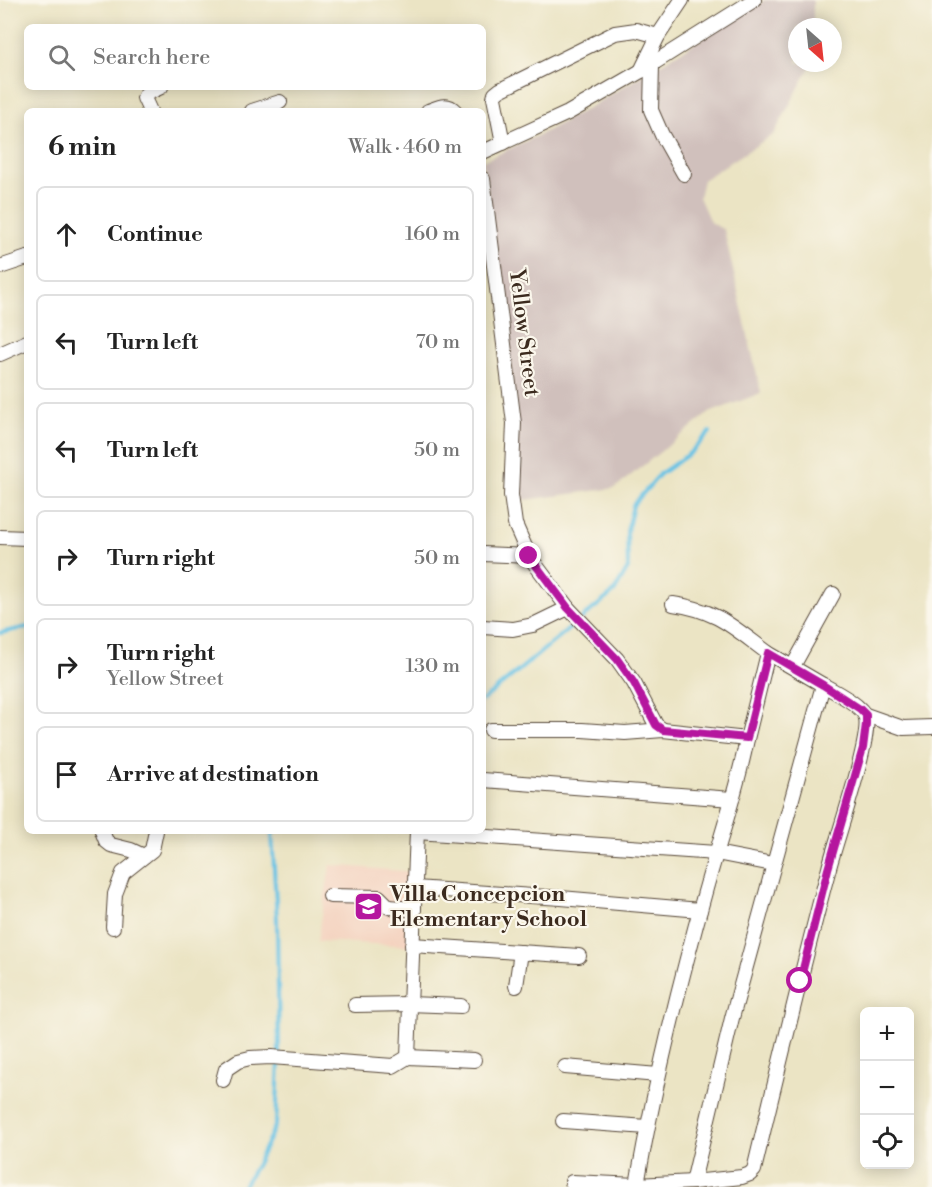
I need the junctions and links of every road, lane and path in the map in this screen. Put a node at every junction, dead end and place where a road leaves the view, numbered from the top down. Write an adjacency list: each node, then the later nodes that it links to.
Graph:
1 (681, 0): 3 (street)
2 (754, 0): 4 (street)
3 (658, 36): 4 (street); 11 (street)
4 (647, 67): 11 (street); 13 (street)
5 (155, 90): 7 (street)
6 (280, 102): 8 (street)
7 (149, 108)
8 (261, 108)
9 (439, 108): 10 (street)
10 (453, 108)
11 (503, 143): 12 (street)
12 (486, 151)
13 (684, 174)
14 (486, 203): 22 (street, Yellow Street)
15 (24, 259): 16 (street)
16 (0, 267)
17 (24, 343): 18 (street)
18 (0, 354)
19 (0, 537): 20 (street)
20 (24, 538)
21 (486, 554): 22 (street)
22 (529, 556): 25 (street, Yellow Street)
23 (833, 594): 28 (street)
24 (673, 604): 27 (street)
25 (570, 609): 26 (street); 33 (street, Yellow Street)
26 (486, 627)
27 (768, 653): 28 (street); 34 (street)
28 (793, 666): 29 (street)
29 (823, 685): 30 (street); 43 (street)
30 (866, 715): 31 (street); 65 (street)
31 (932, 727)
32 (491, 730): 33 (street)
33 (663, 730): 34 (street)
34 (747, 738): 36 (street)
35 (486, 780): 36 (street)
36 (732, 799): 41 (street)
37 (103, 834): 42 (street)
38 (155, 834): 42 (street)
39 (417, 834): 44 (street)
40 (445, 834): 41 (street)
41 (716, 853): 43 (street); 47 (street)
42 (144, 856): 48 (street)
43 (773, 864): 64 (street)
44 (415, 888): 46 (street); 47 (street)
45 (330, 896): 46 (street)
46 (414, 909): 49 (street)
47 (700, 910): 59 (street)
48 (113, 927)
49 (412, 945): 50 (street); 53 (street)
50 (521, 952): 51 (street); 52 (street)
51 (579, 956)
52 (516, 986)
53 (409, 1004): 54 (street); 55 (street); 56 (street)
54 (355, 1005)
55 (461, 1006)
56 (408, 1057): 57 (street); 60 (street)
57 (474, 1060)
58 (565, 1067): 59 (street)
59 (658, 1075): 62 (street)
60 (223, 1080)
61 (563, 1121): 62 (street)
62 (647, 1128): 66 (street)
63 (572, 1182): 66 (street)
64 (693, 1182): 65 (street); 66 (street)
65 (740, 1182)
66 (637, 1185)

